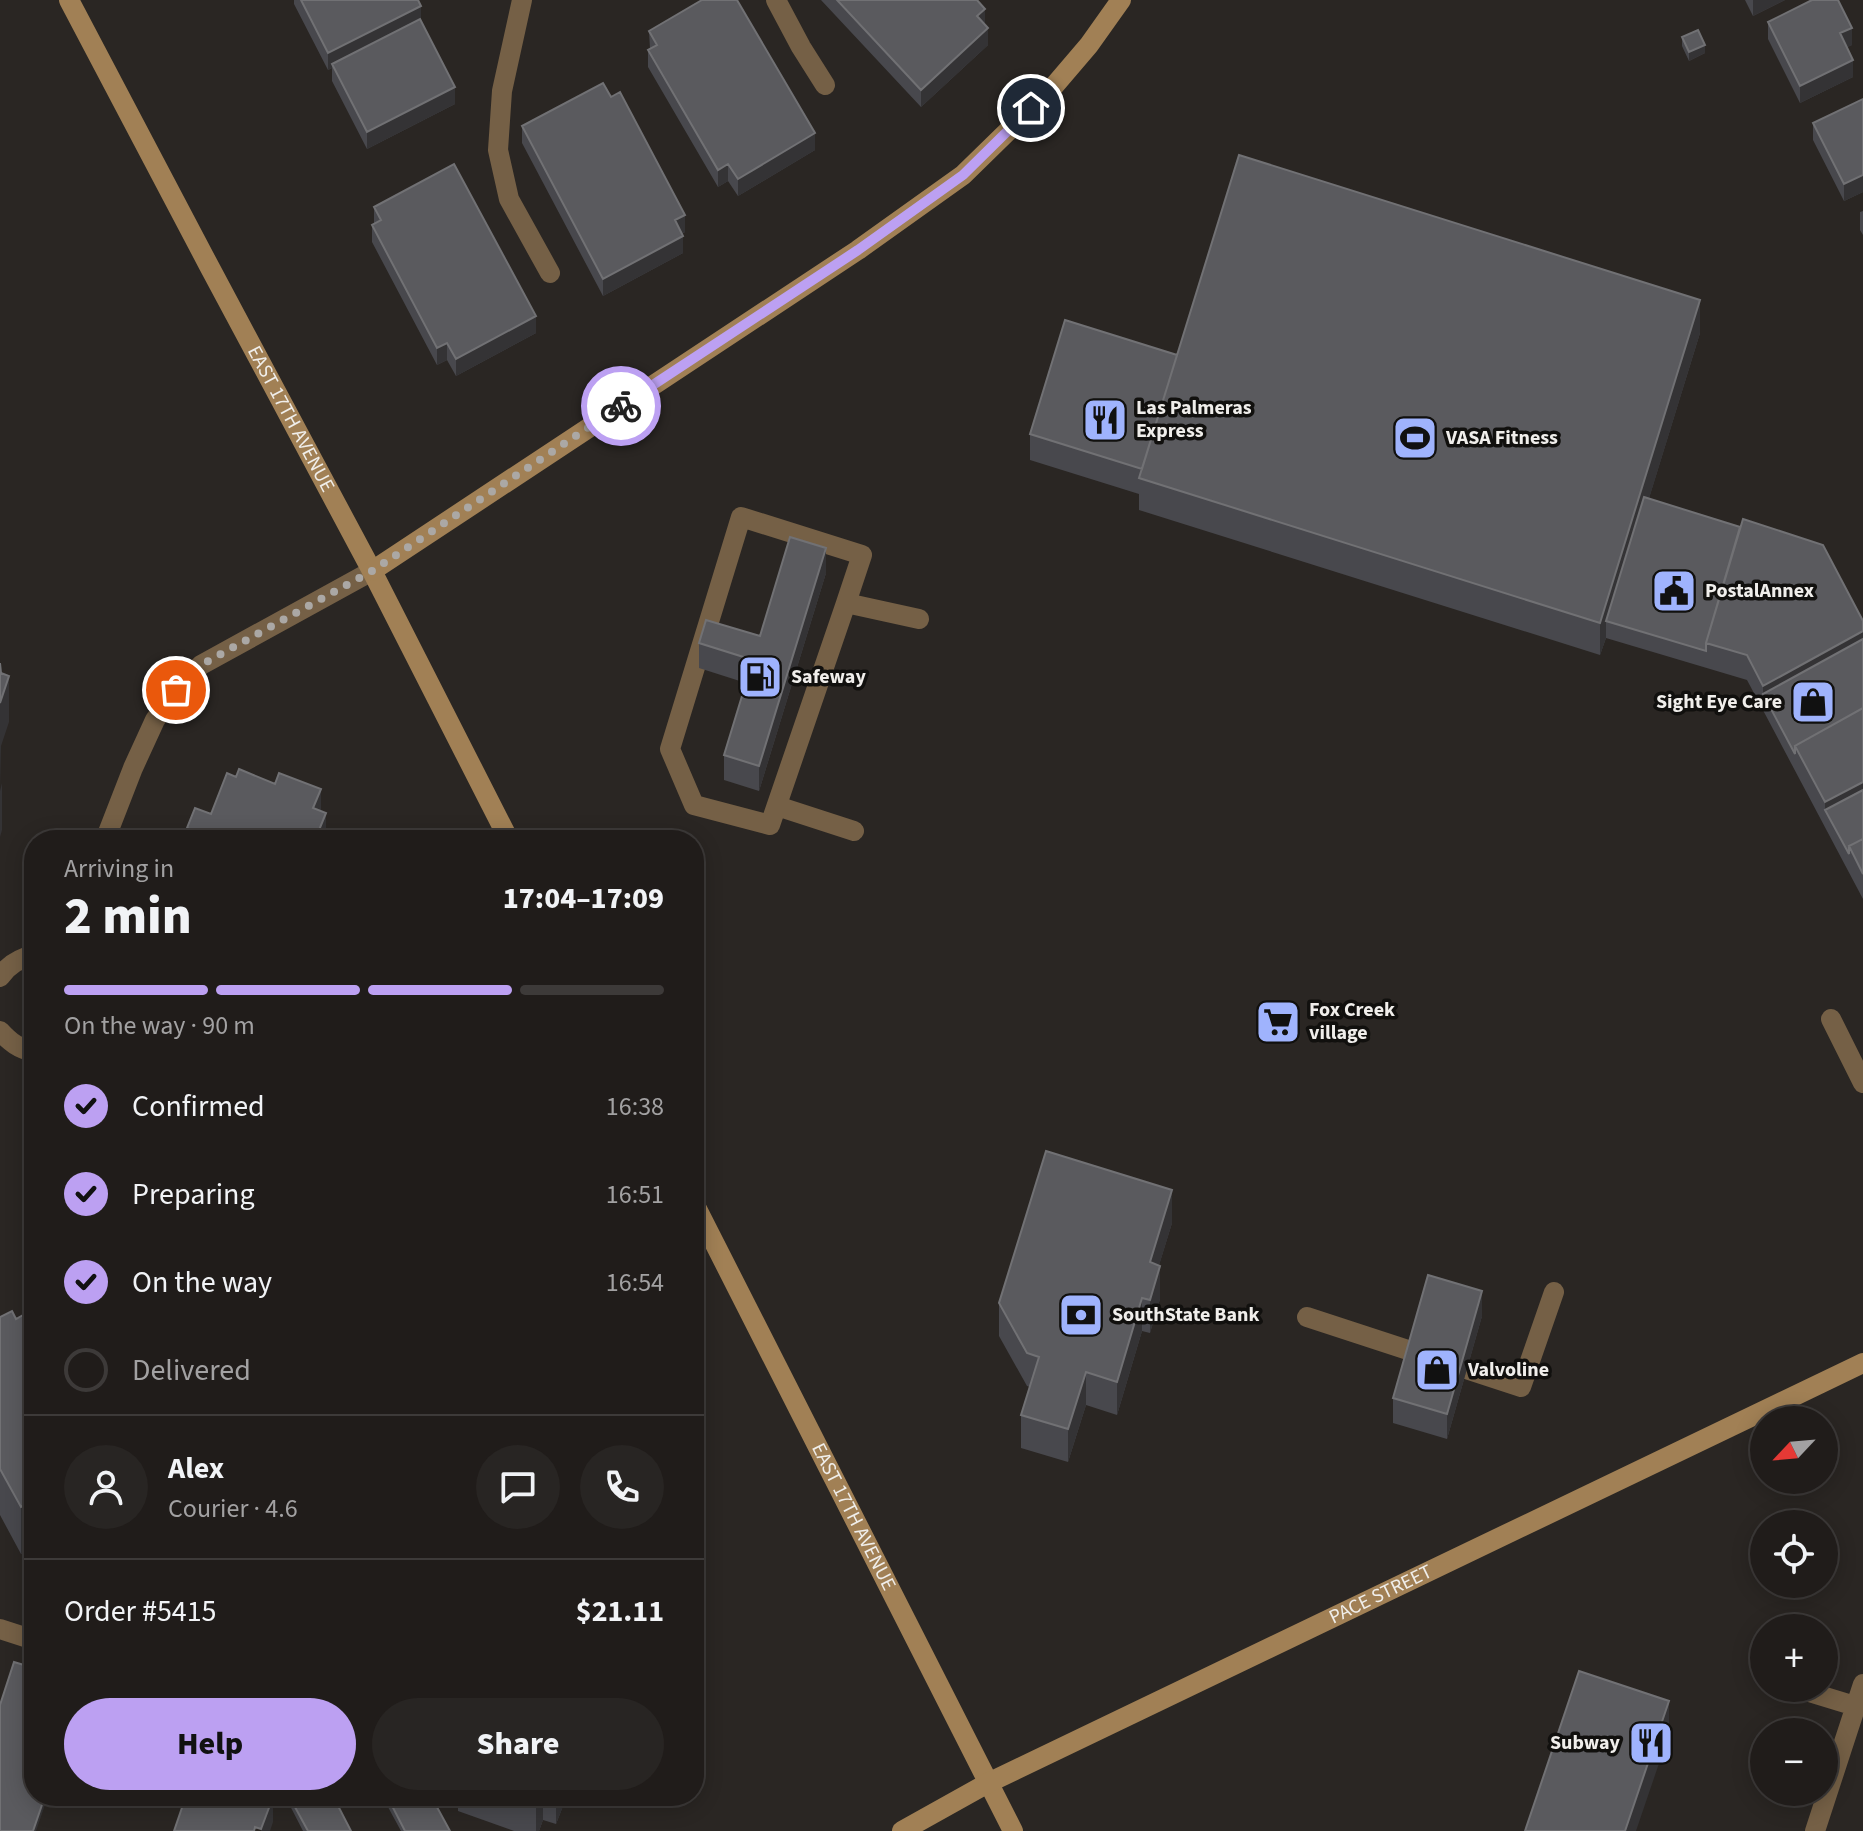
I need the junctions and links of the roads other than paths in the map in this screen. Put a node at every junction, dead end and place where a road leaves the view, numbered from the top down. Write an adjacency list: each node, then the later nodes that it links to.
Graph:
1 (69, 0): 7 (main road, EAST 17TH AVENUE)
2 (522, 0): 6 (street)
3 (776, 0): 5 (street)
4 (1121, 0): 7 (main road)
5 (825, 85)
6 (550, 273)
7 (372, 571): 11 (street); 12 (main road, EAST 17TH AVENUE)
8 (846, 603): 9 (street); 10 (street); 10 (street)
9 (919, 619)
10 (777, 806): 13 (street)
11 (109, 830)
12 (504, 830)
13 (854, 831)
14 (24, 959): 15 (street)
15 (0, 977)
16 (1831, 1019): 19 (street)
17 (0, 1031): 18 (street)
18 (24, 1049)
19 (1863, 1083)
20 (704, 1223): 29 (main road, EAST 17TH AVENUE)
21 (1554, 1292): 22 (street)
22 (1307, 1317)
23 (1863, 1363): 29 (main road, PACE STREET)
24 (0, 1629): 25 (street)
25 (24, 1637)
26 (1863, 1684): 28 (street)
27 (1838, 1701): 28 (street)
28 (1855, 1706): 32 (street)
29 (988, 1783): 30 (main road, PACE STREET); 31 (main road, EAST 17TH AVENUE)
30 (902, 1831)
31 (1013, 1831)
32 (1815, 1831)

